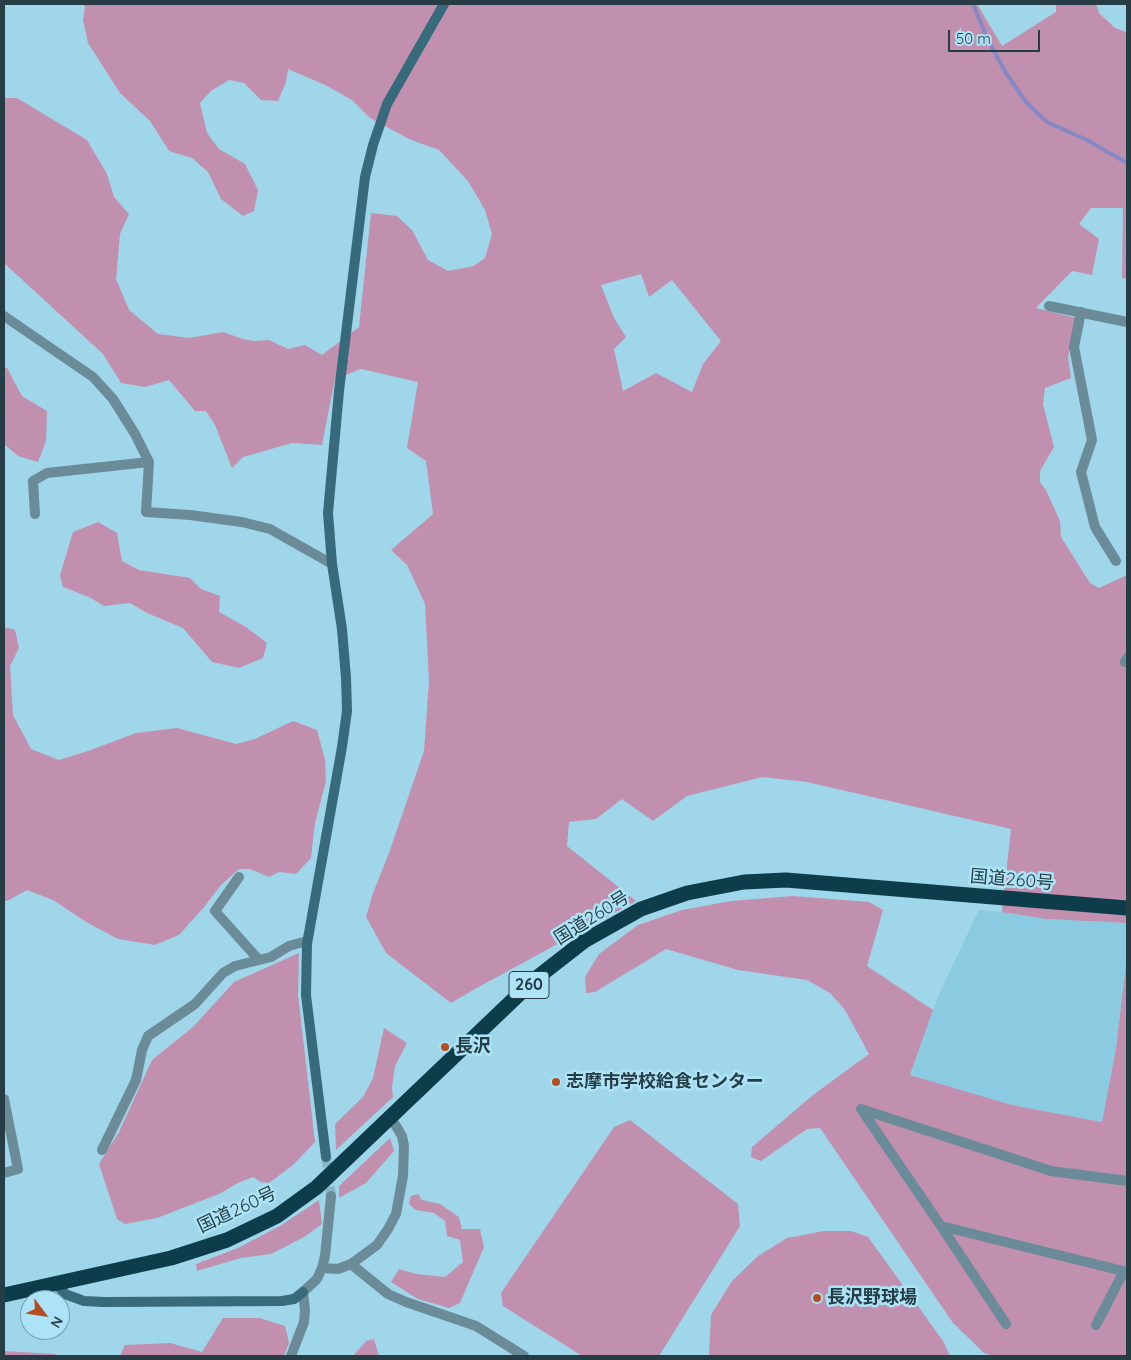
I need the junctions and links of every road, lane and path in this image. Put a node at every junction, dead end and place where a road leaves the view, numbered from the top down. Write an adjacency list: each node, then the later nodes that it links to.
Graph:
1 (444, 4): 9 (street)
2 (1049, 306): 3 (street)
3 (1080, 312): 5 (street); 8 (street)
4 (4, 316): 6 (street)
5 (1127, 322)
6 (149, 462): 7 (street); 9 (street)
7 (35, 514)
8 (1116, 561)
9 (332, 564): 12 (street)
10 (239, 877): 13 (street)
11 (1127, 908): 15 (highway, 国道260号 / 260)
12 (307, 940): 13 (street); 17 (street)
13 (259, 960): 16 (street)
14 (4, 1106): 18 (street)
15 (390, 1116): 22 (street); 25 (highway, 国道260号 / 260)
16 (102, 1150)
17 (326, 1157)
18 (4, 1173)
19 (1127, 1181): 21 (street)
20 (330, 1196): 23 (street)
21 (941, 1226): 24 (street); 28 (street)
22 (352, 1264): 23 (street); 31 (street)
23 (322, 1268): 26 (street)
24 (1126, 1271): 29 (street)
25 (56, 1283): 26 (street); 27 (highway, 国道260号 / 260)
26 (303, 1292): 30 (street)
27 (4, 1296)
28 (1006, 1324)
29 (1096, 1325)
30 (291, 1356)
31 (524, 1356)

